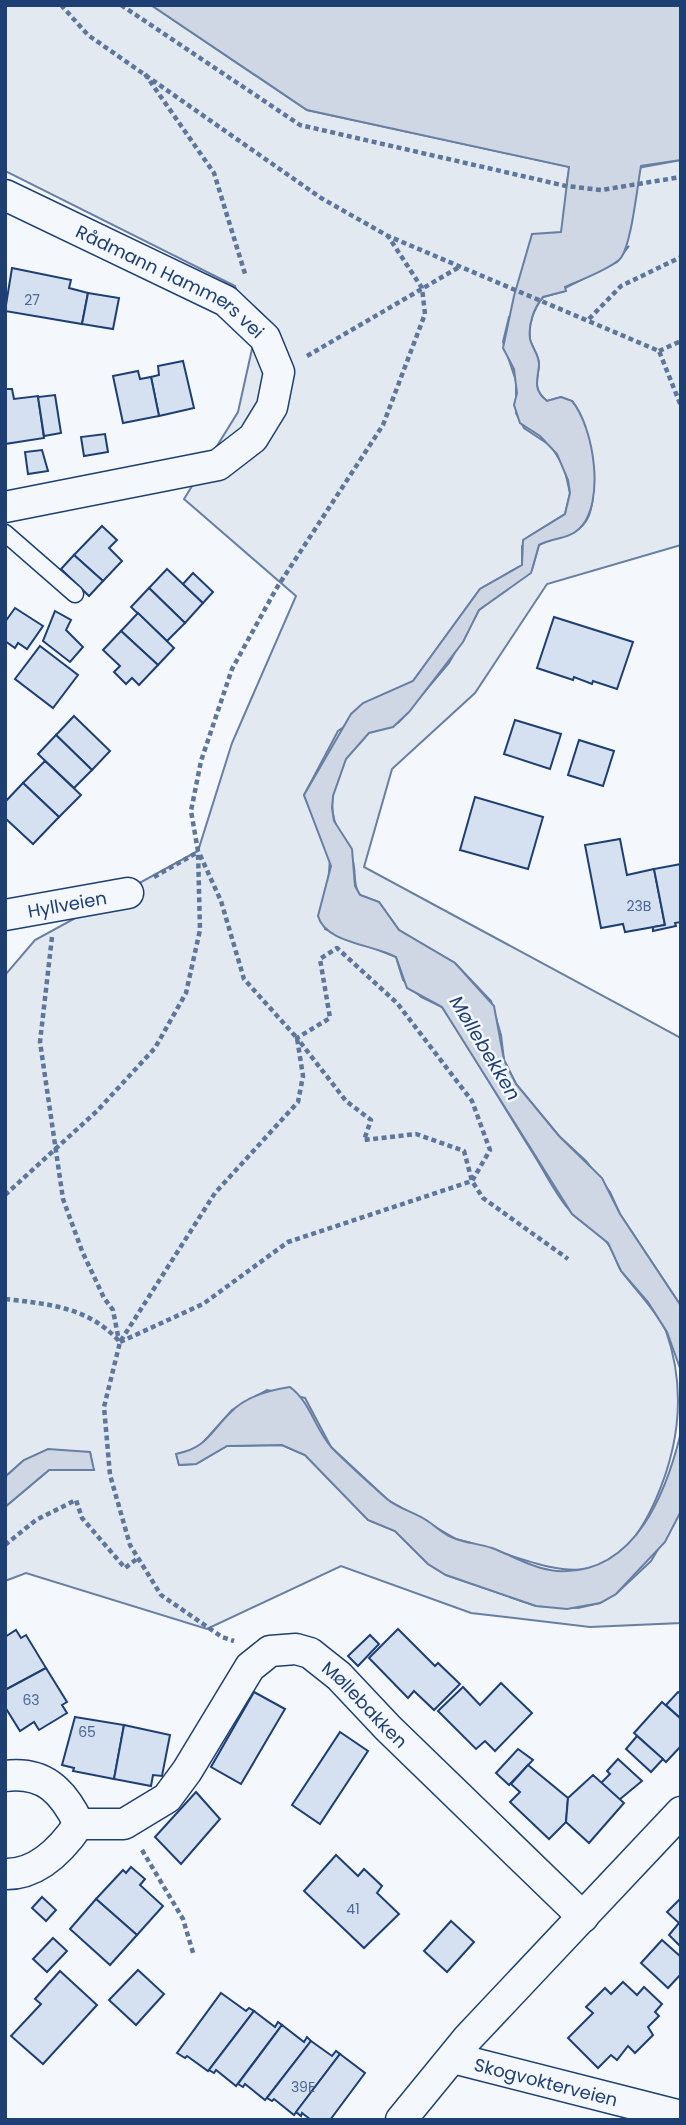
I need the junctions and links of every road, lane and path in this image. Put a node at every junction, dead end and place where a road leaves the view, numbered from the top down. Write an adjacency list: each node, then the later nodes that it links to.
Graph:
1 (61, 5): 3 (path)
2 (121, 5): 4 (path)
3 (142, 71): 6 (path); 9 (path)
4 (681, 177)
5 (5, 195): 14 (street, Rådmann Hammers vei)
6 (388, 236): 8 (path); 10 (path)
7 (681, 257): 11 (path)
8 (461, 266): 10 (path); 11 (path)
9 (249, 288)
10 (422, 288): 14 (path); 20 (path)
11 (589, 319): 13 (path)
12 (681, 341): 13 (path)
13 (659, 351): 16 (path)
14 (279, 372): 17 (street)
15 (681, 390): 16 (path)
16 (679, 403)
17 (5, 507)
18 (5, 533): 19 (lane)
19 (75, 594)
20 (198, 851): 21 (path); 24 (path); 25 (path)
21 (128, 892): 22 (street, Hyllveien)
22 (54, 905): 23 (street, Hyllveien); 25 (path)
23 (5, 915)
24 (297, 1038): 26 (path); 26 (path); 30 (path)
25 (56, 1149): 27 (path); 30 (path)
26 (472, 1181): 28 (path); 30 (path)
27 (5, 1195)
28 (568, 1259)
29 (5, 1299): 30 (path)
30 (120, 1342): 32 (path)
31 (5, 1545): 32 (path)
32 (138, 1558): 33 (path)
33 (270, 1651): 36 (street); 39 (street, Møllebakken)
34 (5, 1776): 37 (street)
35 (681, 1812): 39 (street)
36 (124, 1824): 37 (street); 40 (path)
37 (79, 1825): 38 (street)
38 (5, 1874)
39 (583, 1917): 41 (street)
40 (194, 1955)
41 (453, 2058): 42 (street, Skogvokterveien); 43 (street)
42 (681, 2116)
43 (401, 2120)

